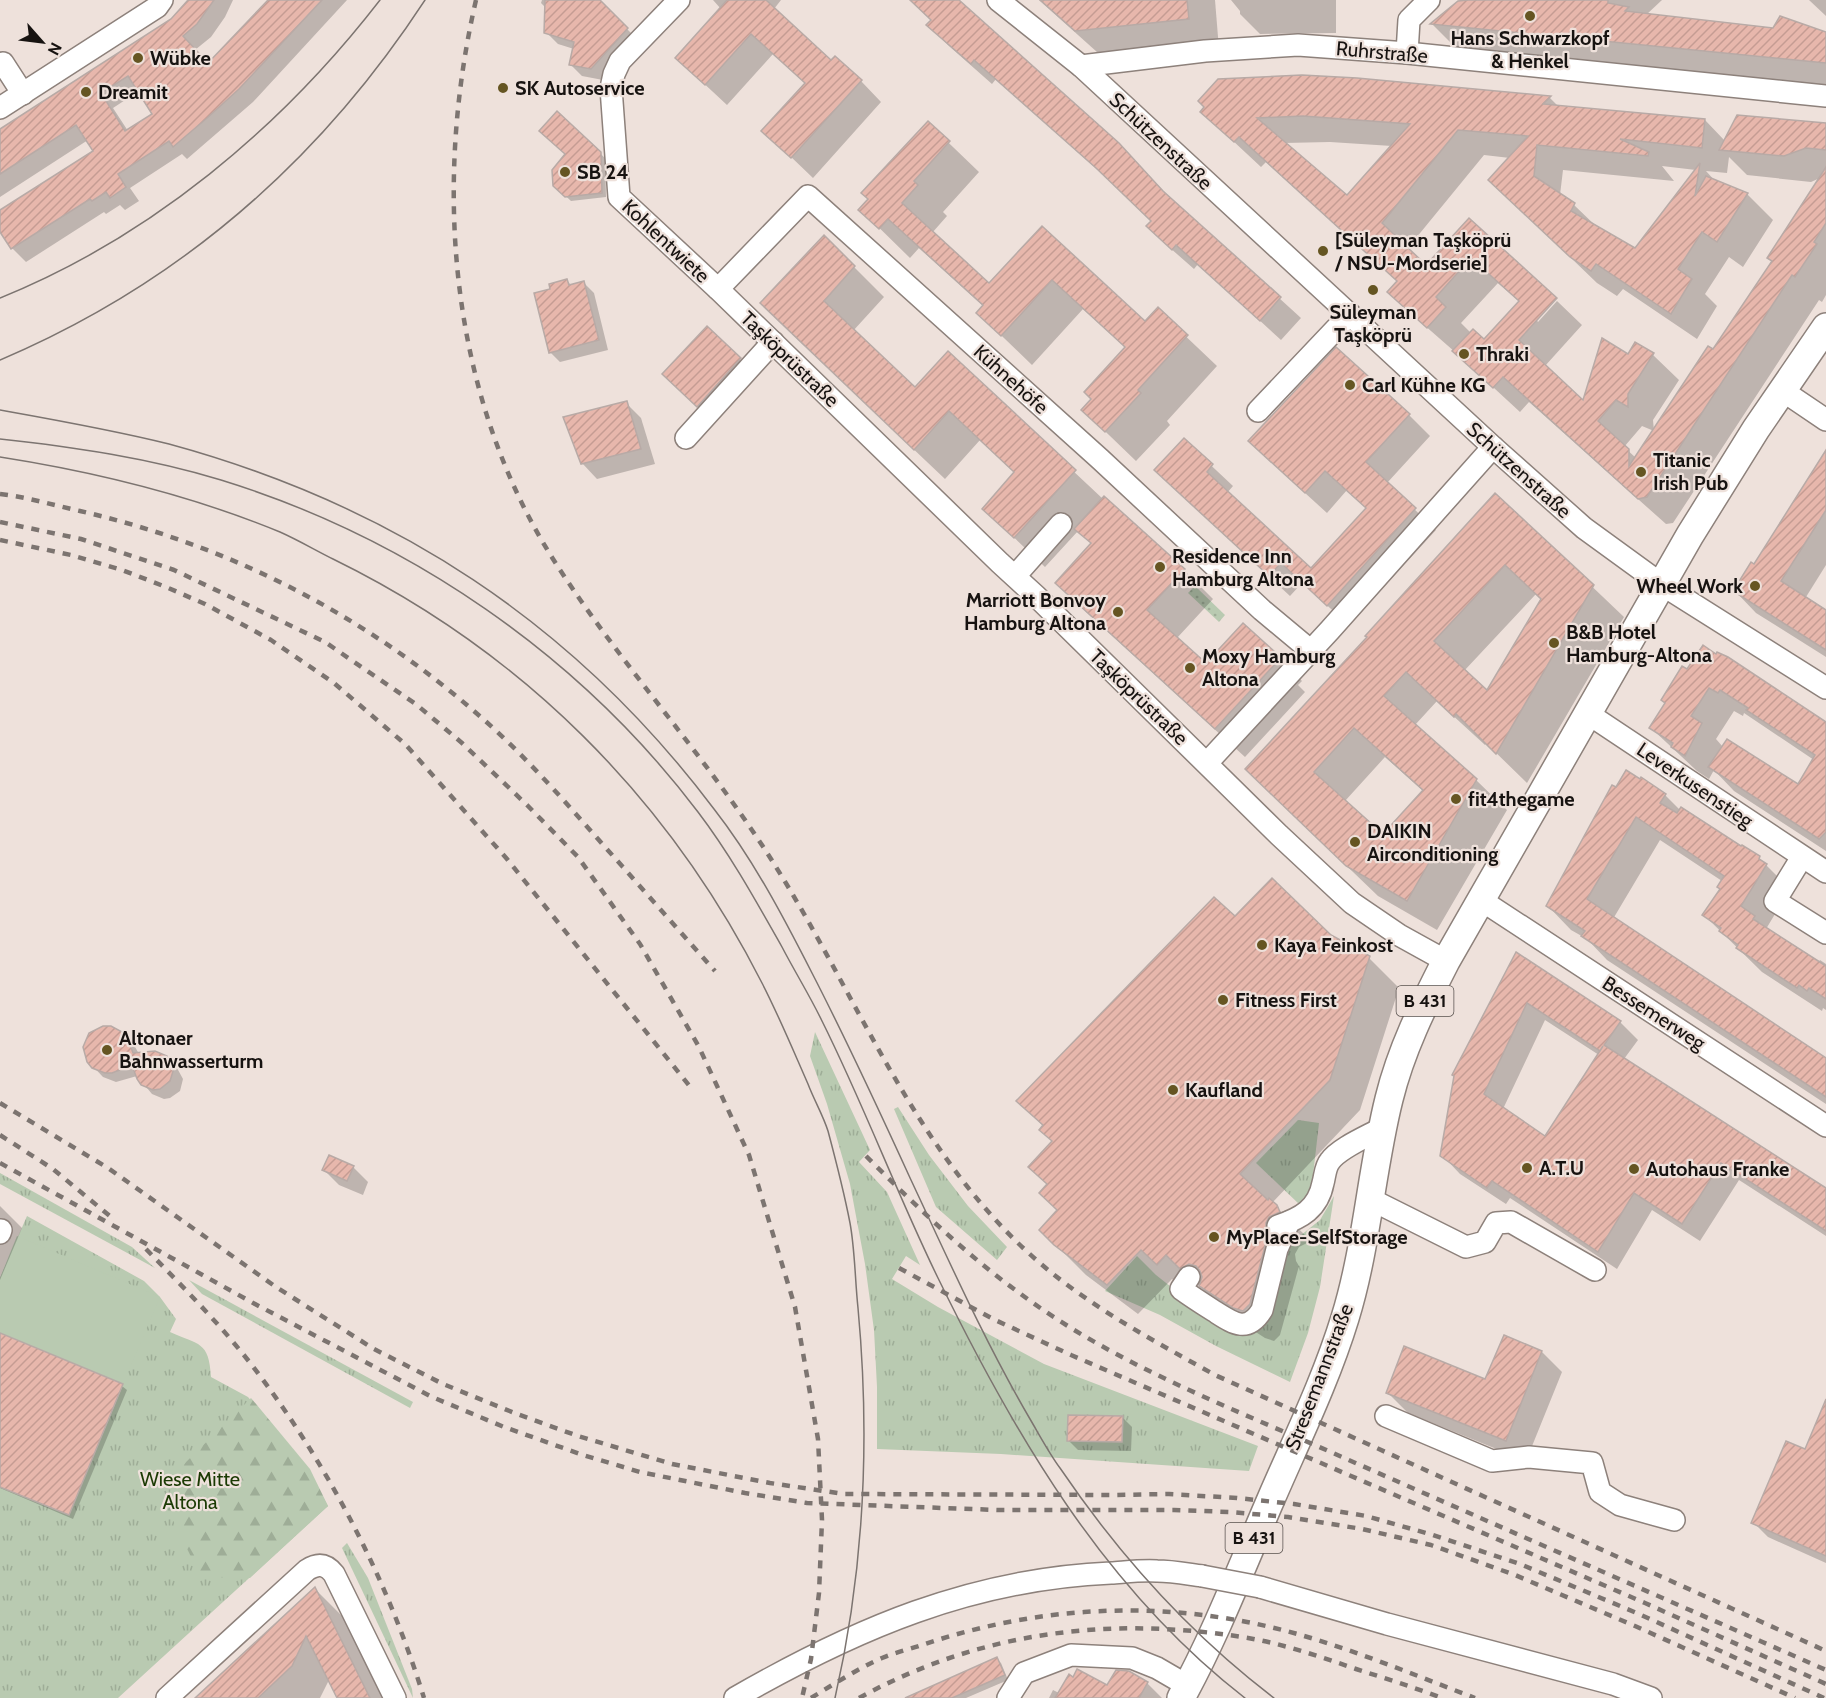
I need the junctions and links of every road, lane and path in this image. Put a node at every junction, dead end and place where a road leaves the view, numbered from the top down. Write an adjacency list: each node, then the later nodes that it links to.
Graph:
1 (162, 0): 8 (street)
2 (679, 0): 11 (street, Kohlentwiete)
3 (998, 0): 7 (street, Schützenstraße)
4 (1426, 1): 5 (street)
5 (1407, 54): 7 (street, Ruhrstraße); 9 (street, Ruhrstraße)
6 (3, 63): 8 (street)
7 (1081, 66): 12 (street, Schützenstraße)
8 (23, 93): 10 (street)
9 (1826, 96)
10 (0, 108)
11 (718, 289): 14 (street, Taşköprüstraße); 23 (street, Kühnehöfe)
12 (1350, 314): 16 (street); 19 (street, Schützenstraße)
13 (1826, 327): 15 (main road, Stresemannstraße / B 431)
14 (773, 342): 18 (street); 21 (street, Taşköprüstraße)
15 (1783, 391): 17 (street); 22 (main road, Stresemannstraße / B 431)
16 (1258, 411)
17 (1826, 420)
18 (686, 438)
19 (1494, 447): 22 (street, Schützenstraße); 23 (street)
20 (1061, 524): 21 (street)
21 (1016, 576): 26 (street, Taşköprüstraße)
22 (1661, 584): 24 (street, Schützenstraße); 25 (main road, Stresemannstraße / B 431)
23 (1310, 650): 26 (street)
24 (1826, 688)
25 (1587, 713): 27 (street, Leverkusenstieg); 29 (main road, Stresemannstraße / B 431)
26 (1207, 763): 31 (street, Taşköprüstraße)
27 (1802, 857): 28 (street, Leverkusenstieg); 30 (street)
28 (1826, 872)
29 (1481, 900): 31 (main road, Stresemannstraße / B 431); 32 (street, Bessemerweg)
30 (1826, 933)
31 (1446, 961): 33 (main road, Stresemannstraße / B 431)
32 (1826, 1126)
33 (1382, 1128): 34 (main road, Stresemannstraße / B 431); 36 (street)
34 (1370, 1199): 35 (street); 39 (main road, Stresemannstraße / B 431)
35 (1595, 1270)
36 (1189, 1277)
37 (1386, 1416): 38 (street)
38 (1674, 1520)
39 (1185, 1692): 43 (street)
40 (167, 1698): 41 (street)
41 (395, 1698)
42 (735, 1698): 44 (street, bridge)
43 (1008, 1698)
44 (1651, 1698)

